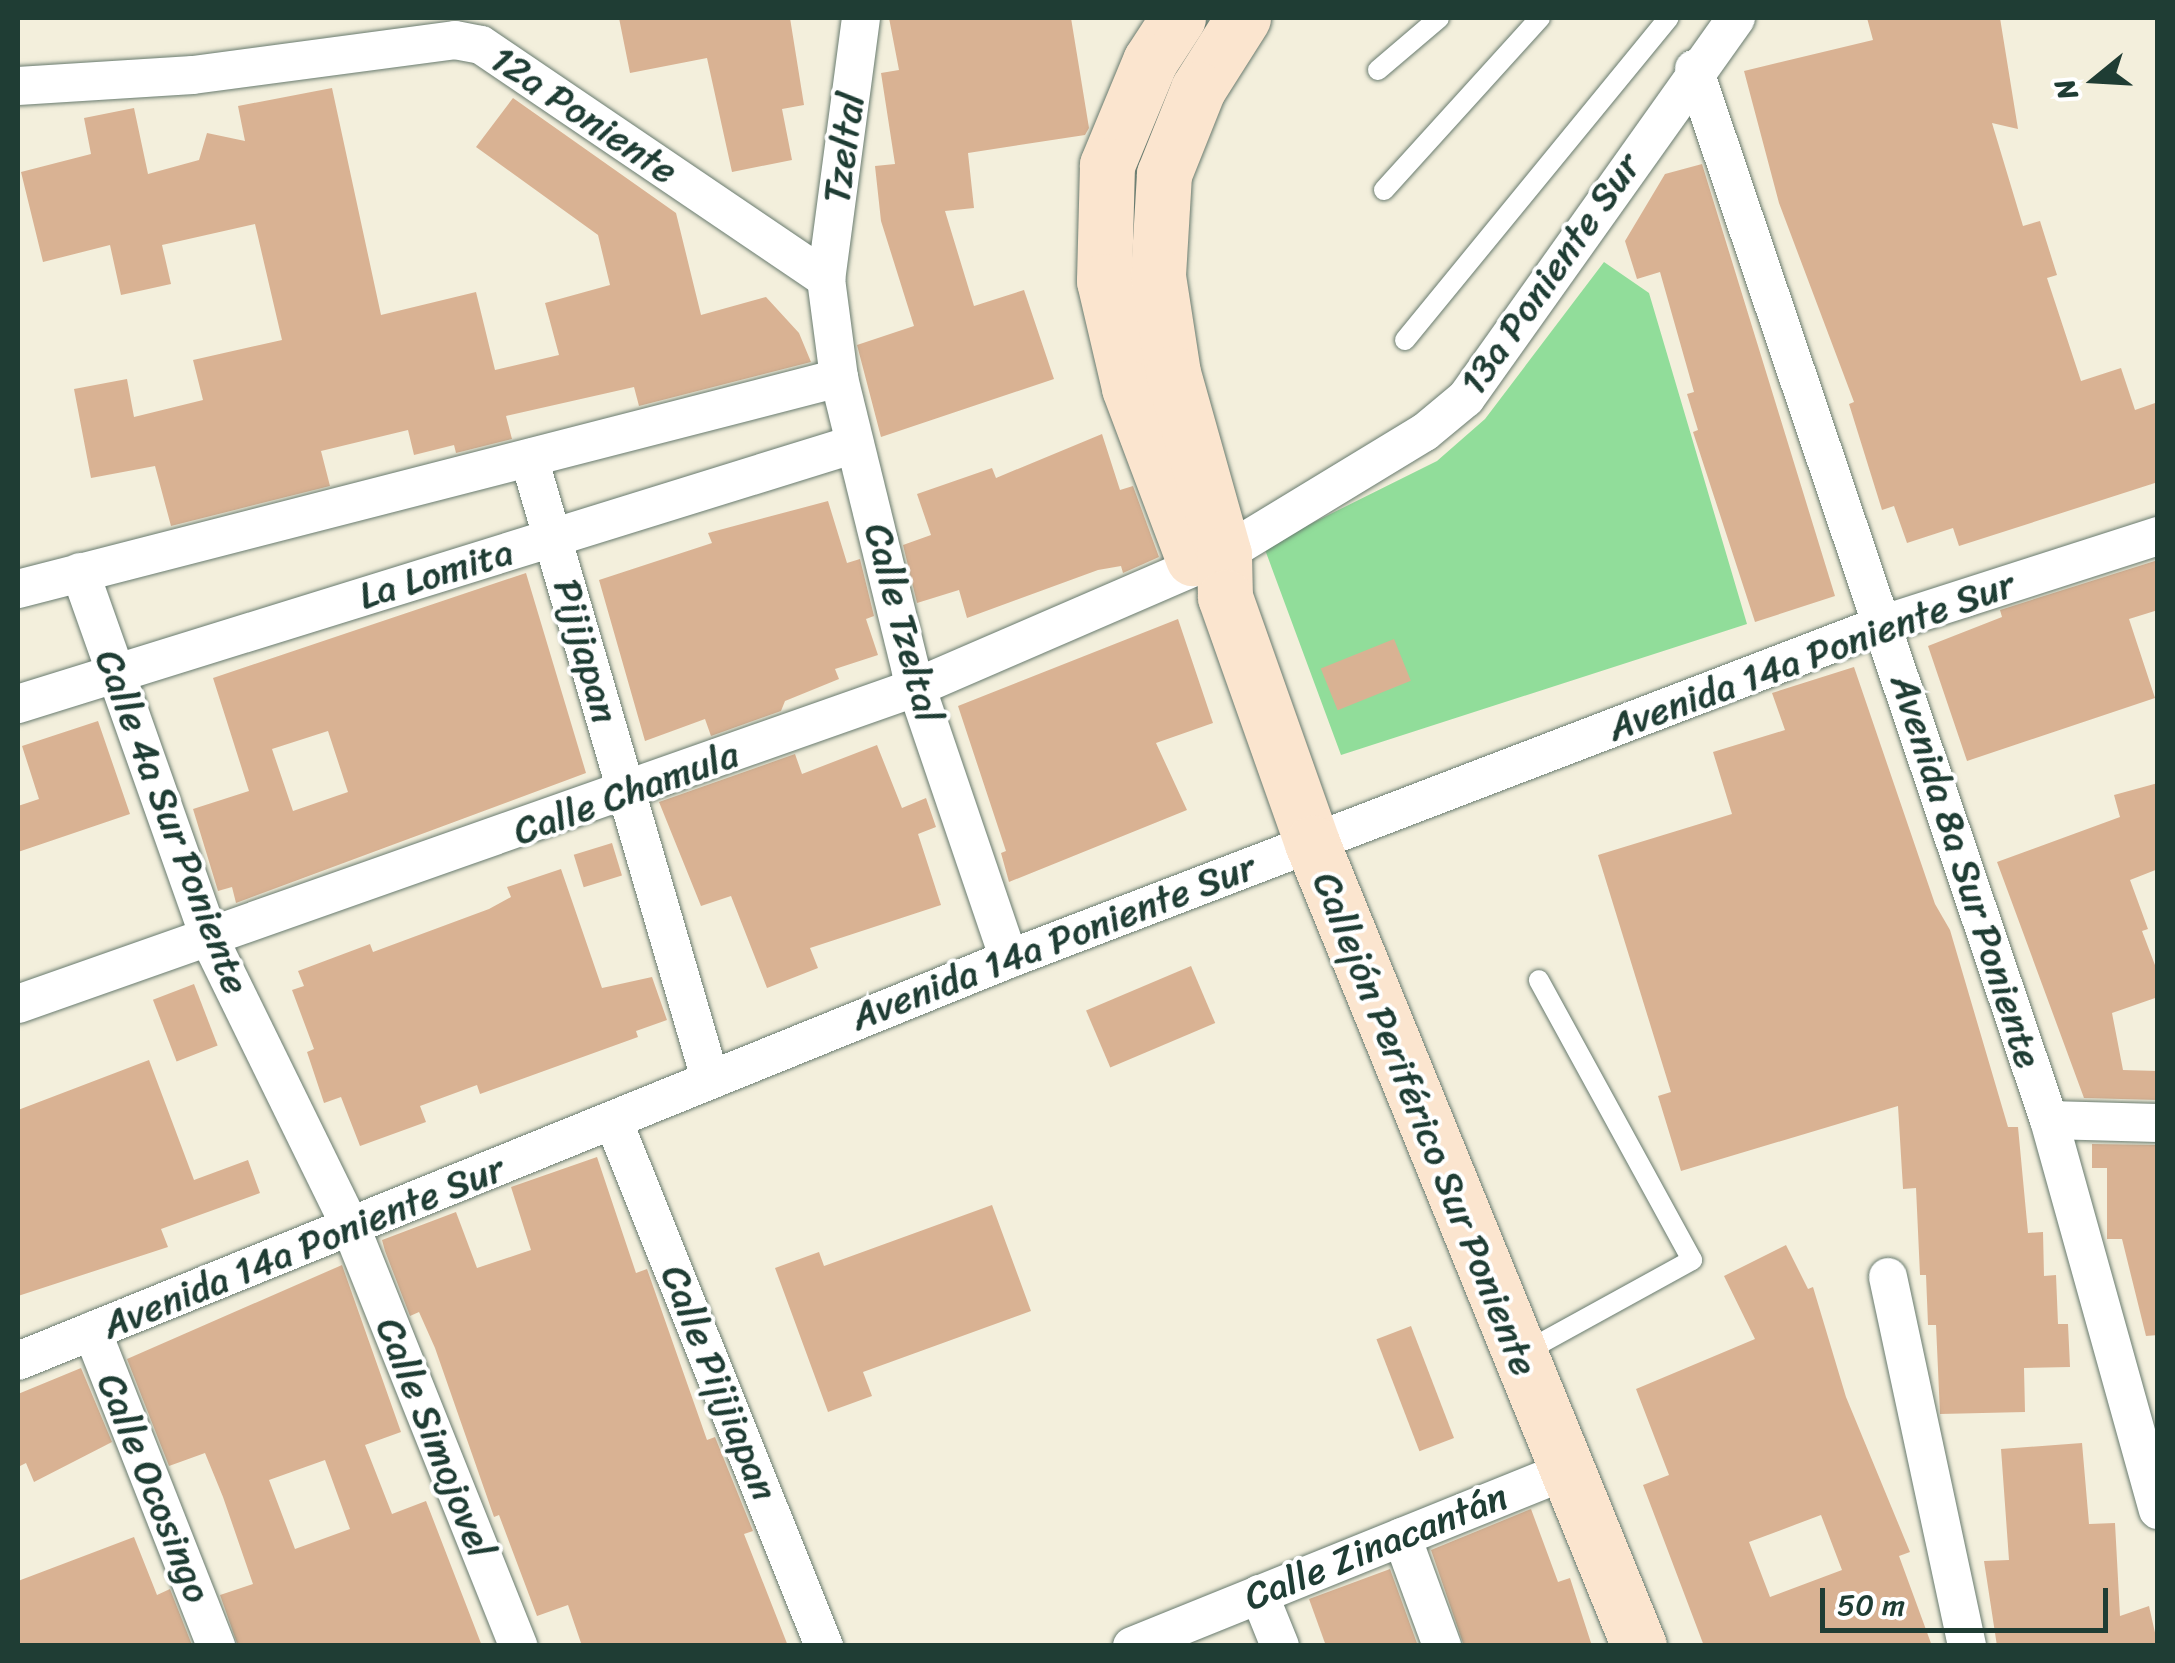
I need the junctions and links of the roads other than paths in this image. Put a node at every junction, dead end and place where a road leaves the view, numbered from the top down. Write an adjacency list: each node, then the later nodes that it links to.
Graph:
1 (861, 18): 13 (street, Tzeltal)
2 (1178, 18): 21 (main road, Callejón Periférico Sur Poniente)
3 (1243, 18): 21 (main road)
4 (1439, 18): 10 (lane)
5 (1540, 18): 12 (lane)
6 (1669, 18): 14 (lane)
7 (1736, 18): 9 (street, 13a Poniente Sur)
8 (453, 29): 11 (street, 12a Poniente); 13 (street, 12a Poniente)
9 (1694, 69): 21 (street, 13a Poniente Sur); 23 (street, Avenida 8a Sur Poniente)
10 (1378, 70)
11 (18, 86)
12 (1384, 190)
13 (826, 279): 15 (street, Calle Tzeltal)
14 (1405, 340)
15 (839, 378): 16 (street, Calle Tzeltal); 17 (street)
16 (856, 444): 19 (street, La Lomita); 25 (street, Calle Tzeltal)
17 (529, 458): 19 (street, Pijijapan); 20 (street)
18 (2158, 536): 23 (street, Avenida 14a Poniente Sur)
19 (552, 537): 24 (street, La Lomita); 27 (street, Pijijapan)
20 (80, 572): 22 (street); 24 (street, Calle 4a Sur Poniente)
21 (1215, 572): 25 (street, Calle Chamula); 28 (main road, Callejón Periférico Sur Poniente)
22 (18, 588)
23 (1884, 624): 28 (street, Avenida 14a Poniente Sur); 35 (street, Avenida 8a Sur Poniente)
24 (112, 676): 26 (street, La Lomita); 29 (street, Calle 4a Sur Poniente)
25 (917, 687): 27 (street, Calle Chamula); 30 (street, Calle Tzeltal)
26 (18, 704)
27 (627, 794): 29 (street, Calle Chamula); 33 (street, Pijijapan)
28 (1312, 843): 30 (street, Avenida 14a Poniente Sur); 40 (main road, Callejón Periférico Sur Poniente)
29 (210, 940): 32 (street, Calle Chamula); 37 (street, Calle 4a Sur Poniente)
30 (1009, 959): 33 (street, Avenida 14a Poniente Sur)
31 (1538, 980): 40 (lane)
32 (18, 1004)
33 (710, 1075): 34 (street, Avenida 14a Poniente Sur)
34 (613, 1120): 37 (street, Avenida 14a Poniente Sur); 48 (street, Calle Pijijiapan)
35 (2049, 1120): 36 (street); 43 (street, Avenida 8a Sur Poniente)
36 (2158, 1123)
37 (352, 1230): 39 (street, Avenida 14a Poniente Sur); 47 (street, Calle Simojovel)
38 (1888, 1277): 53 (street)
39 (92, 1331): 41 (street, Avenida 14a Poniente Sur); 46 (street, Calle Ocosingo)
40 (1518, 1356): 42 (main road, Callejón Periférico Sur Poniente)
41 (18, 1361)
42 (1565, 1472): 44 (street, Calle Zinacantán); 52 (main road, Callejón Periférico Sur Poniente)
43 (2158, 1510)
44 (1402, 1537): 45 (street, Calle Zinacantán); 51 (street)
45 (1259, 1594): 49 (street, Calle Zinacantán); 50 (street)
46 (216, 1646)
47 (518, 1646)
48 (824, 1646)
49 (1132, 1646)
50 (1280, 1646)
51 (1442, 1646)
52 (1639, 1646)
53 (1967, 1646)

